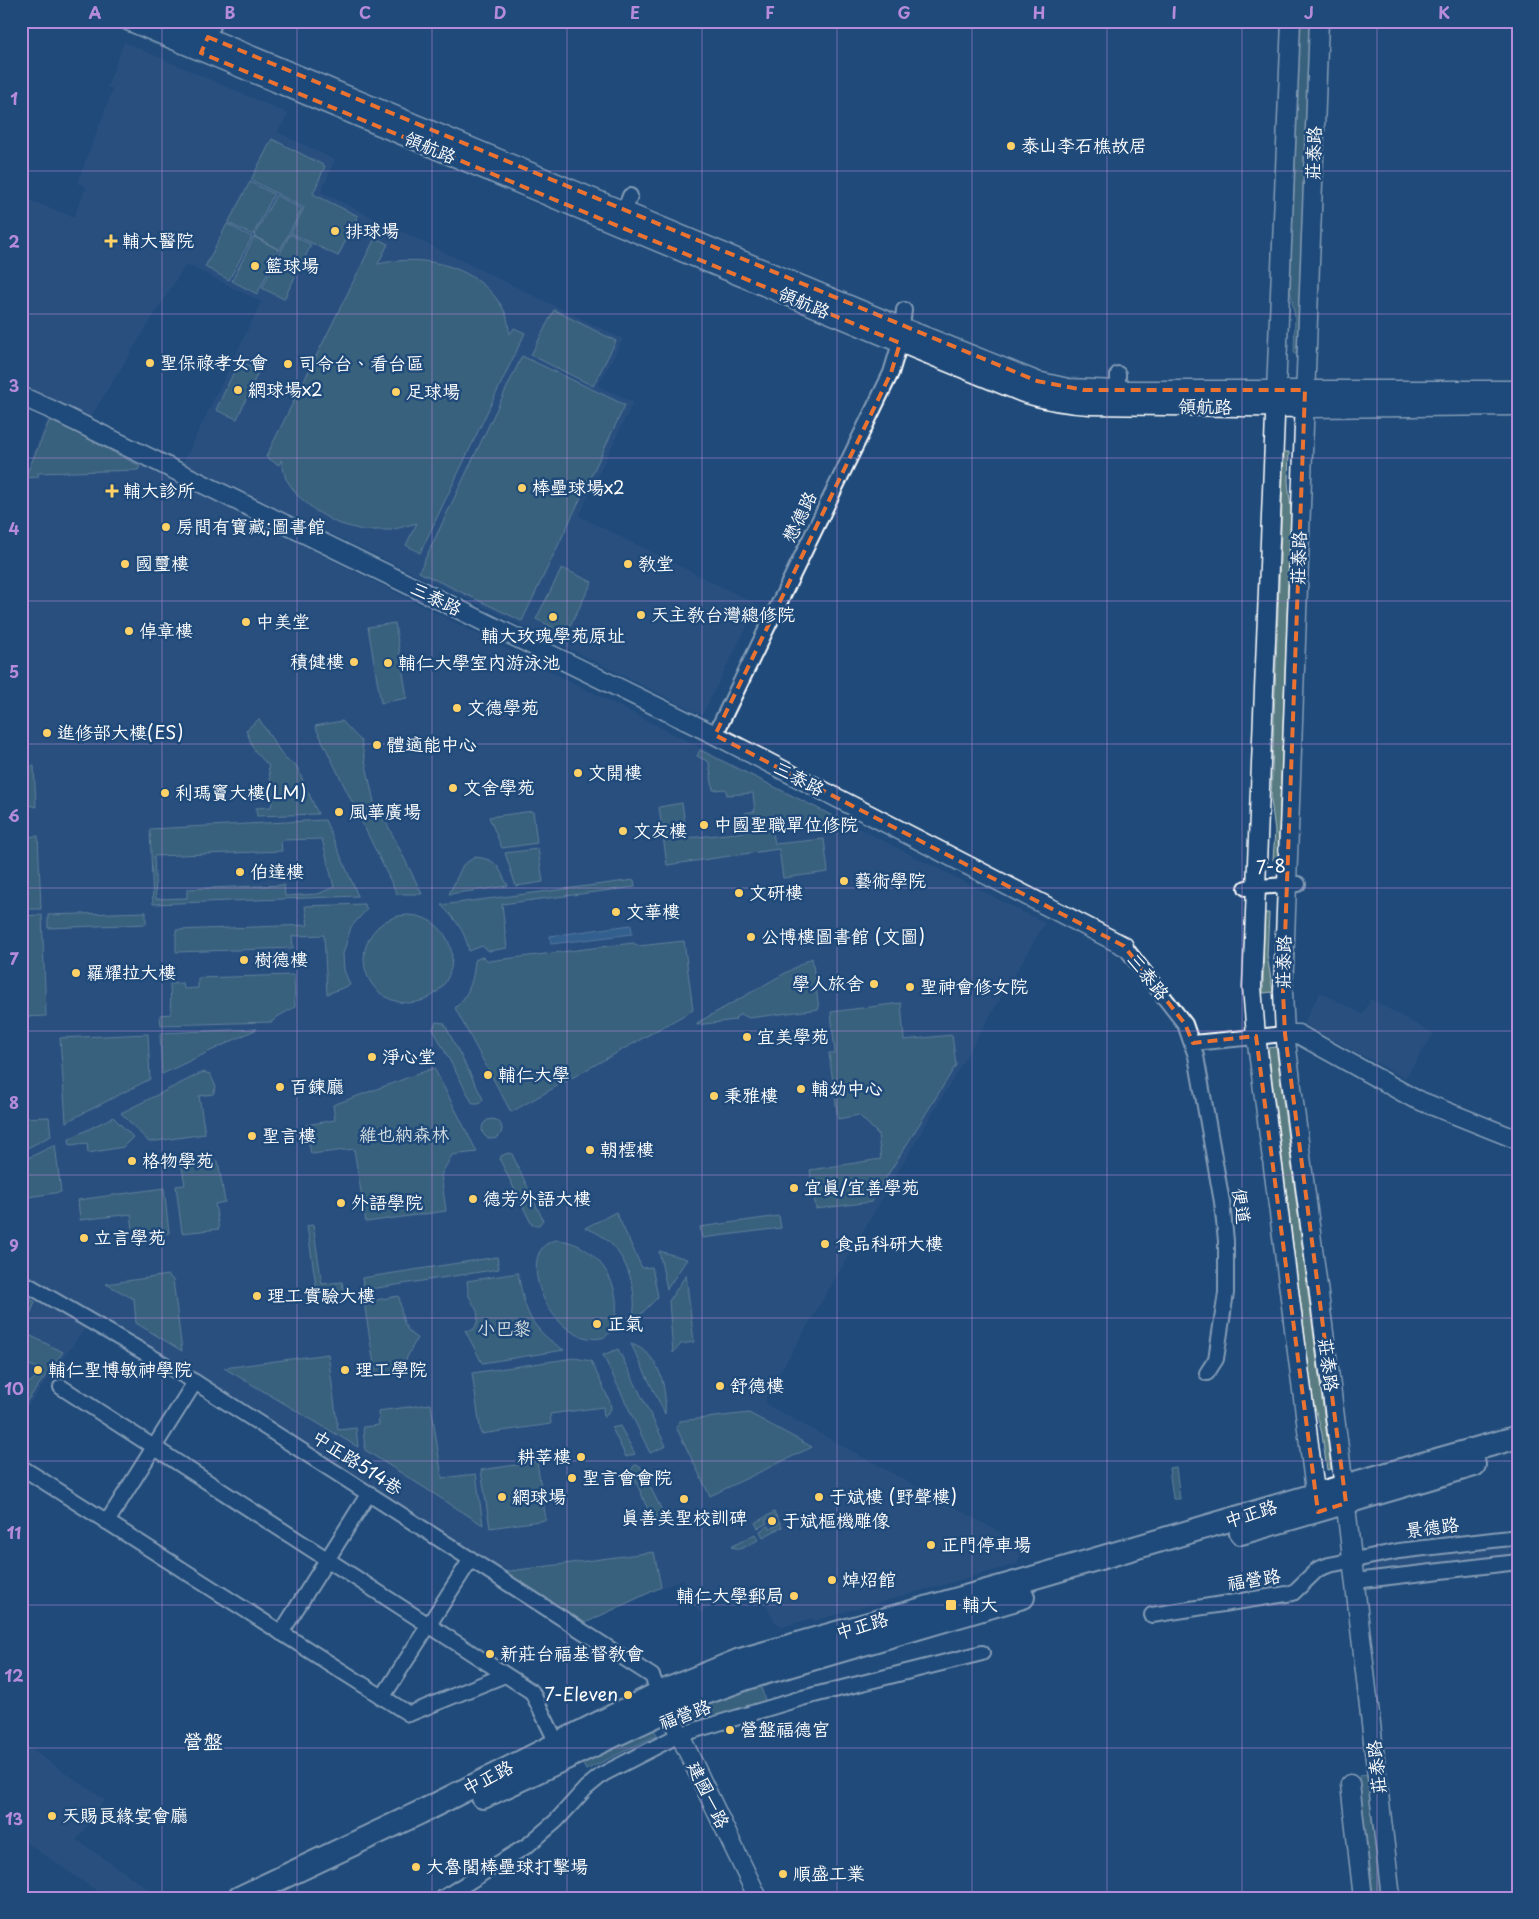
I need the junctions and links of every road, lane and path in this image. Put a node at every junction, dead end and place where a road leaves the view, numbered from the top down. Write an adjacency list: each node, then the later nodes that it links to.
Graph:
1 (128, 21): 5 (street, 領航路)
2 (168, 21): 5 (street, 領航路)
3 (1291, 21): 9 (street, 莊泰路)
4 (1319, 21): 10 (street, 莊泰路)
5 (208, 37): 6 (street, 領航路); 6 (street, 領航路)
6 (902, 327): 9 (street, 領航路); 9 (street, 領航路); 12 (street, 懋德路)
7 (1518, 390): 10 (street, 領航路)
8 (21, 396): 12 (street, 三泰路)
9 (1277, 399): 10 (street, 領航路); 14 (street, 莊泰路)
10 (1305, 399): 11 (street, 領航路); 13 (street, 莊泰路)
11 (1518, 406)
12 (715, 735): 15 (street, 三泰路)
13 (1292, 884): 14 (street, 7-8); 16 (street, 莊泰路)
14 (1252, 887): 17 (street, 莊泰路)
15 (1124, 946): 18 (street, 三泰路)
16 (1285, 1034): 17 (street); 19 (street); 29 (street, 莊泰路)
17 (1256, 1036): 18 (street); 30 (street, 莊泰路)
18 (1192, 1043): 21 (street, 便道)
19 (1518, 1140)
20 (21, 1281): 22 (street, 中正路514巷)
21 (1208, 1373)
22 (195, 1382): 25 (street); 28 (street, 中正路514巷)
23 (62, 1387): 25 (street)
24 (1518, 1437): 29 (main road, 中正路)
25 (154, 1447): 31 (street); 34 (street)
26 (1518, 1453): 29 (main road, 中正路)
27 (21, 1467): 31 (street)
28 (369, 1493): 33 (street, 中正路514巷); 34 (street)
29 (1345, 1495): 30 (main road, 中正路); 35 (street, 莊泰路)
30 (1317, 1504): 44 (main road, 中正路)
31 (107, 1522): 40 (street)
32 (1518, 1537): 35 (street, 景德路)
33 (471, 1559): 39 (street); 44 (street, 中正路514巷)
34 (327, 1560): 39 (street); 40 (street)
35 (1353, 1561): 37 (street, 莊泰路); 38 (street, 福營路)
36 (1518, 1562): 37 (street)
37 (1355, 1582): 53 (street, 莊泰路)
38 (1152, 1616)
39 (429, 1625): 42 (street); 43 (street)
40 (281, 1633): 43 (street)
41 (982, 1653): 45 (street, 福營路)
42 (505, 1675): 43 (street); 46 (street)
43 (382, 1698)
44 (663, 1701): 45 (street, 建國一路); 46 (main road, 中正路); 49 (main road, 中正路)
45 (679, 1735): 50 (street, 福營路); 51 (street, 建國一路)
46 (557, 1743): 48 (main road, 中正路)
47 (1350, 1784): 52 (street, 莊泰路)
48 (239, 1898)
49 (269, 1898)
50 (443, 1898)
51 (758, 1898)
52 (1363, 1898)
53 (1391, 1898)

